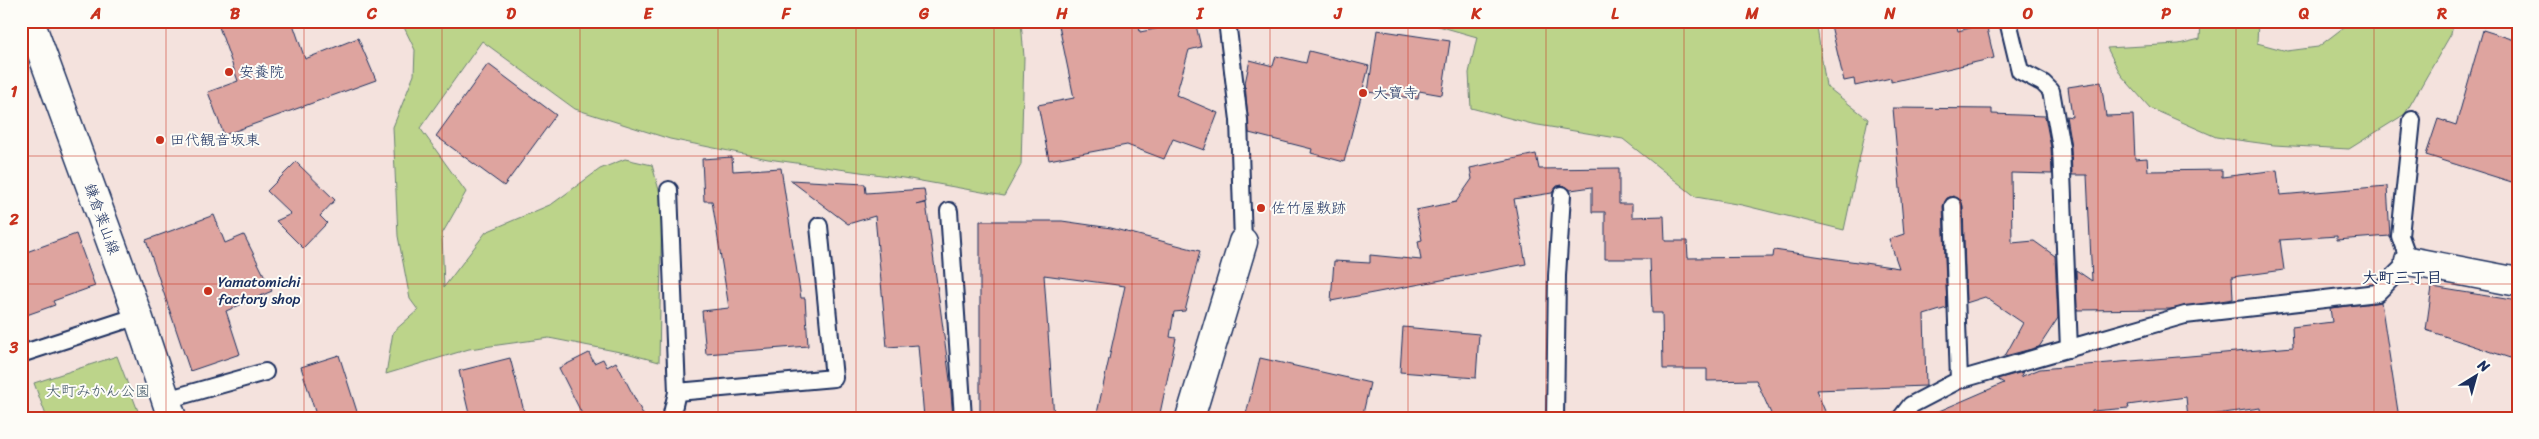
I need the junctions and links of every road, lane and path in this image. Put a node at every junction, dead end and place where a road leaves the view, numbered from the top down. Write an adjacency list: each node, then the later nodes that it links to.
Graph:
1 (30, 21): 13 (main road, 鎌倉葉山線)
2 (1227, 21): 10 (lane)
3 (2008, 21): 14 (lane)
4 (2412, 120): 11 (lane)
5 (669, 190): 18 (lane)
6 (1562, 195): 23 (lane)
7 (1953, 206): 17 (lane)
8 (949, 211): 21 (lane)
9 (819, 226): 18 (lane)
10 (1243, 242): 22 (main road)
11 (2409, 261): 12 (main road); 14 (lane)
12 (2518, 282)
13 (138, 316): 15 (lane); 19 (main road, 鎌倉葉山線)
14 (2069, 349): 17 (lane)
15 (21, 354)
16 (265, 372): 19 (lane)
17 (1959, 380): 24 (lane)
18 (677, 392): 20 (lane)
19 (169, 409)
20 (671, 418)
21 (963, 418)
22 (1190, 418)
23 (1555, 418)
24 (1901, 418)

